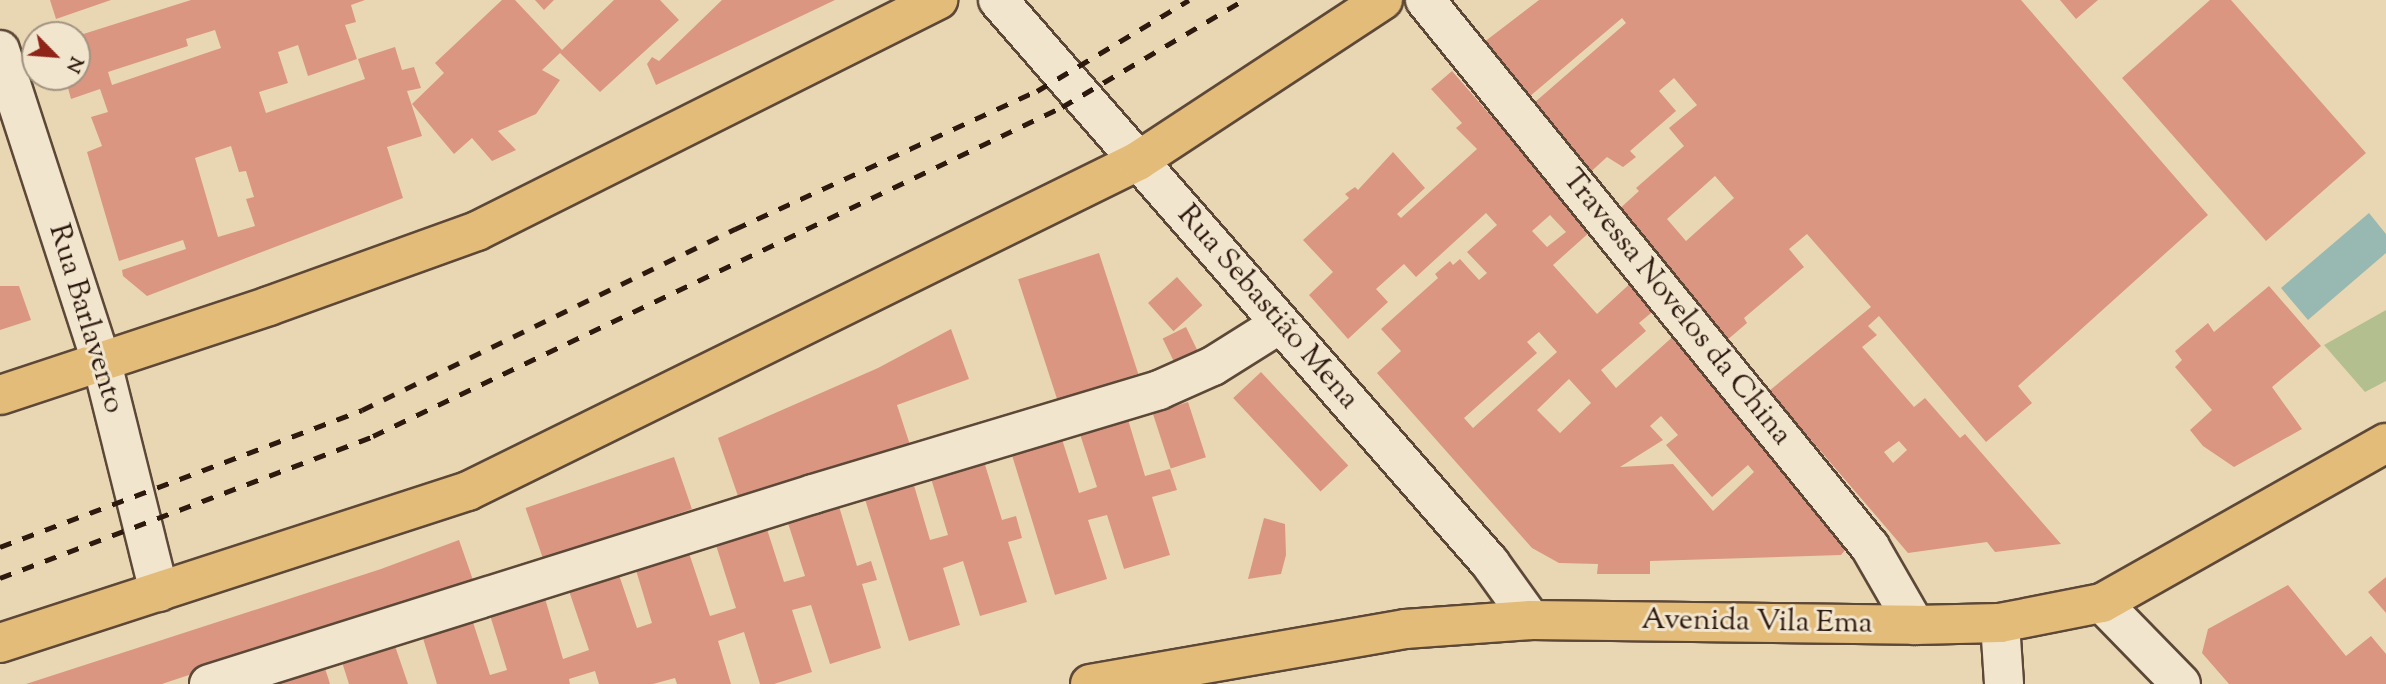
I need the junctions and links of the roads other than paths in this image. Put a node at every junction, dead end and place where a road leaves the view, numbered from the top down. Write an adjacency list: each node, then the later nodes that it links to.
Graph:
1 (938, 0): 8 (main road)
2 (998, 0): 6 (street, Rua Sebastião Mena)
3 (1383, 0): 6 (main road)
4 (1424, 0): 15 (street, Travessa Novelos da China)
5 (0, 50): 8 (street, Rua Barlavento)
6 (1138, 161): 7 (street, Rua Sebastião Mena); 11 (main road)
7 (1280, 324): 13 (street, Rua Sebastião Mena); 17 (street)
8 (102, 363): 9 (main road); 11 (street, Rua Barlavento)
9 (0, 395)
10 (2386, 443): 12 (main road, Avenida Vila Ema)
11 (159, 592): 16 (main road)
12 (2102, 603): 14 (main road, Avenida Vila Ema); 20 (street)
13 (1531, 620): 15 (main road, Avenida Vila Ema); 18 (main road, Avenida Vila Ema)
14 (2000, 623): 15 (main road, Avenida Vila Ema); 19 (street)
15 (1915, 625)
16 (0, 643)
17 (209, 684)
18 (1090, 684)
19 (2004, 684)
20 (2181, 684)

